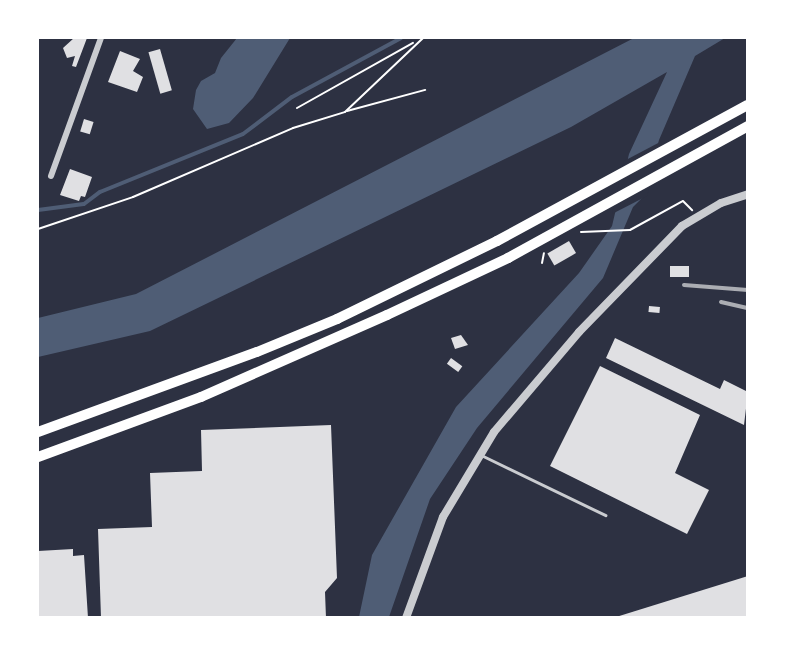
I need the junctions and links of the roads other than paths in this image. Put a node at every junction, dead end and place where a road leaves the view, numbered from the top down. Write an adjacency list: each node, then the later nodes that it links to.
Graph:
1 (101, 38): 4 (street)
2 (747, 105): 6 (main road)
3 (747, 126): 8 (main road)
4 (51, 176)
5 (747, 194): 7 (street)
6 (38, 432)
7 (478, 453): 9 (lane); 10 (street)
8 (38, 458)
9 (605, 515)
10 (406, 618)

